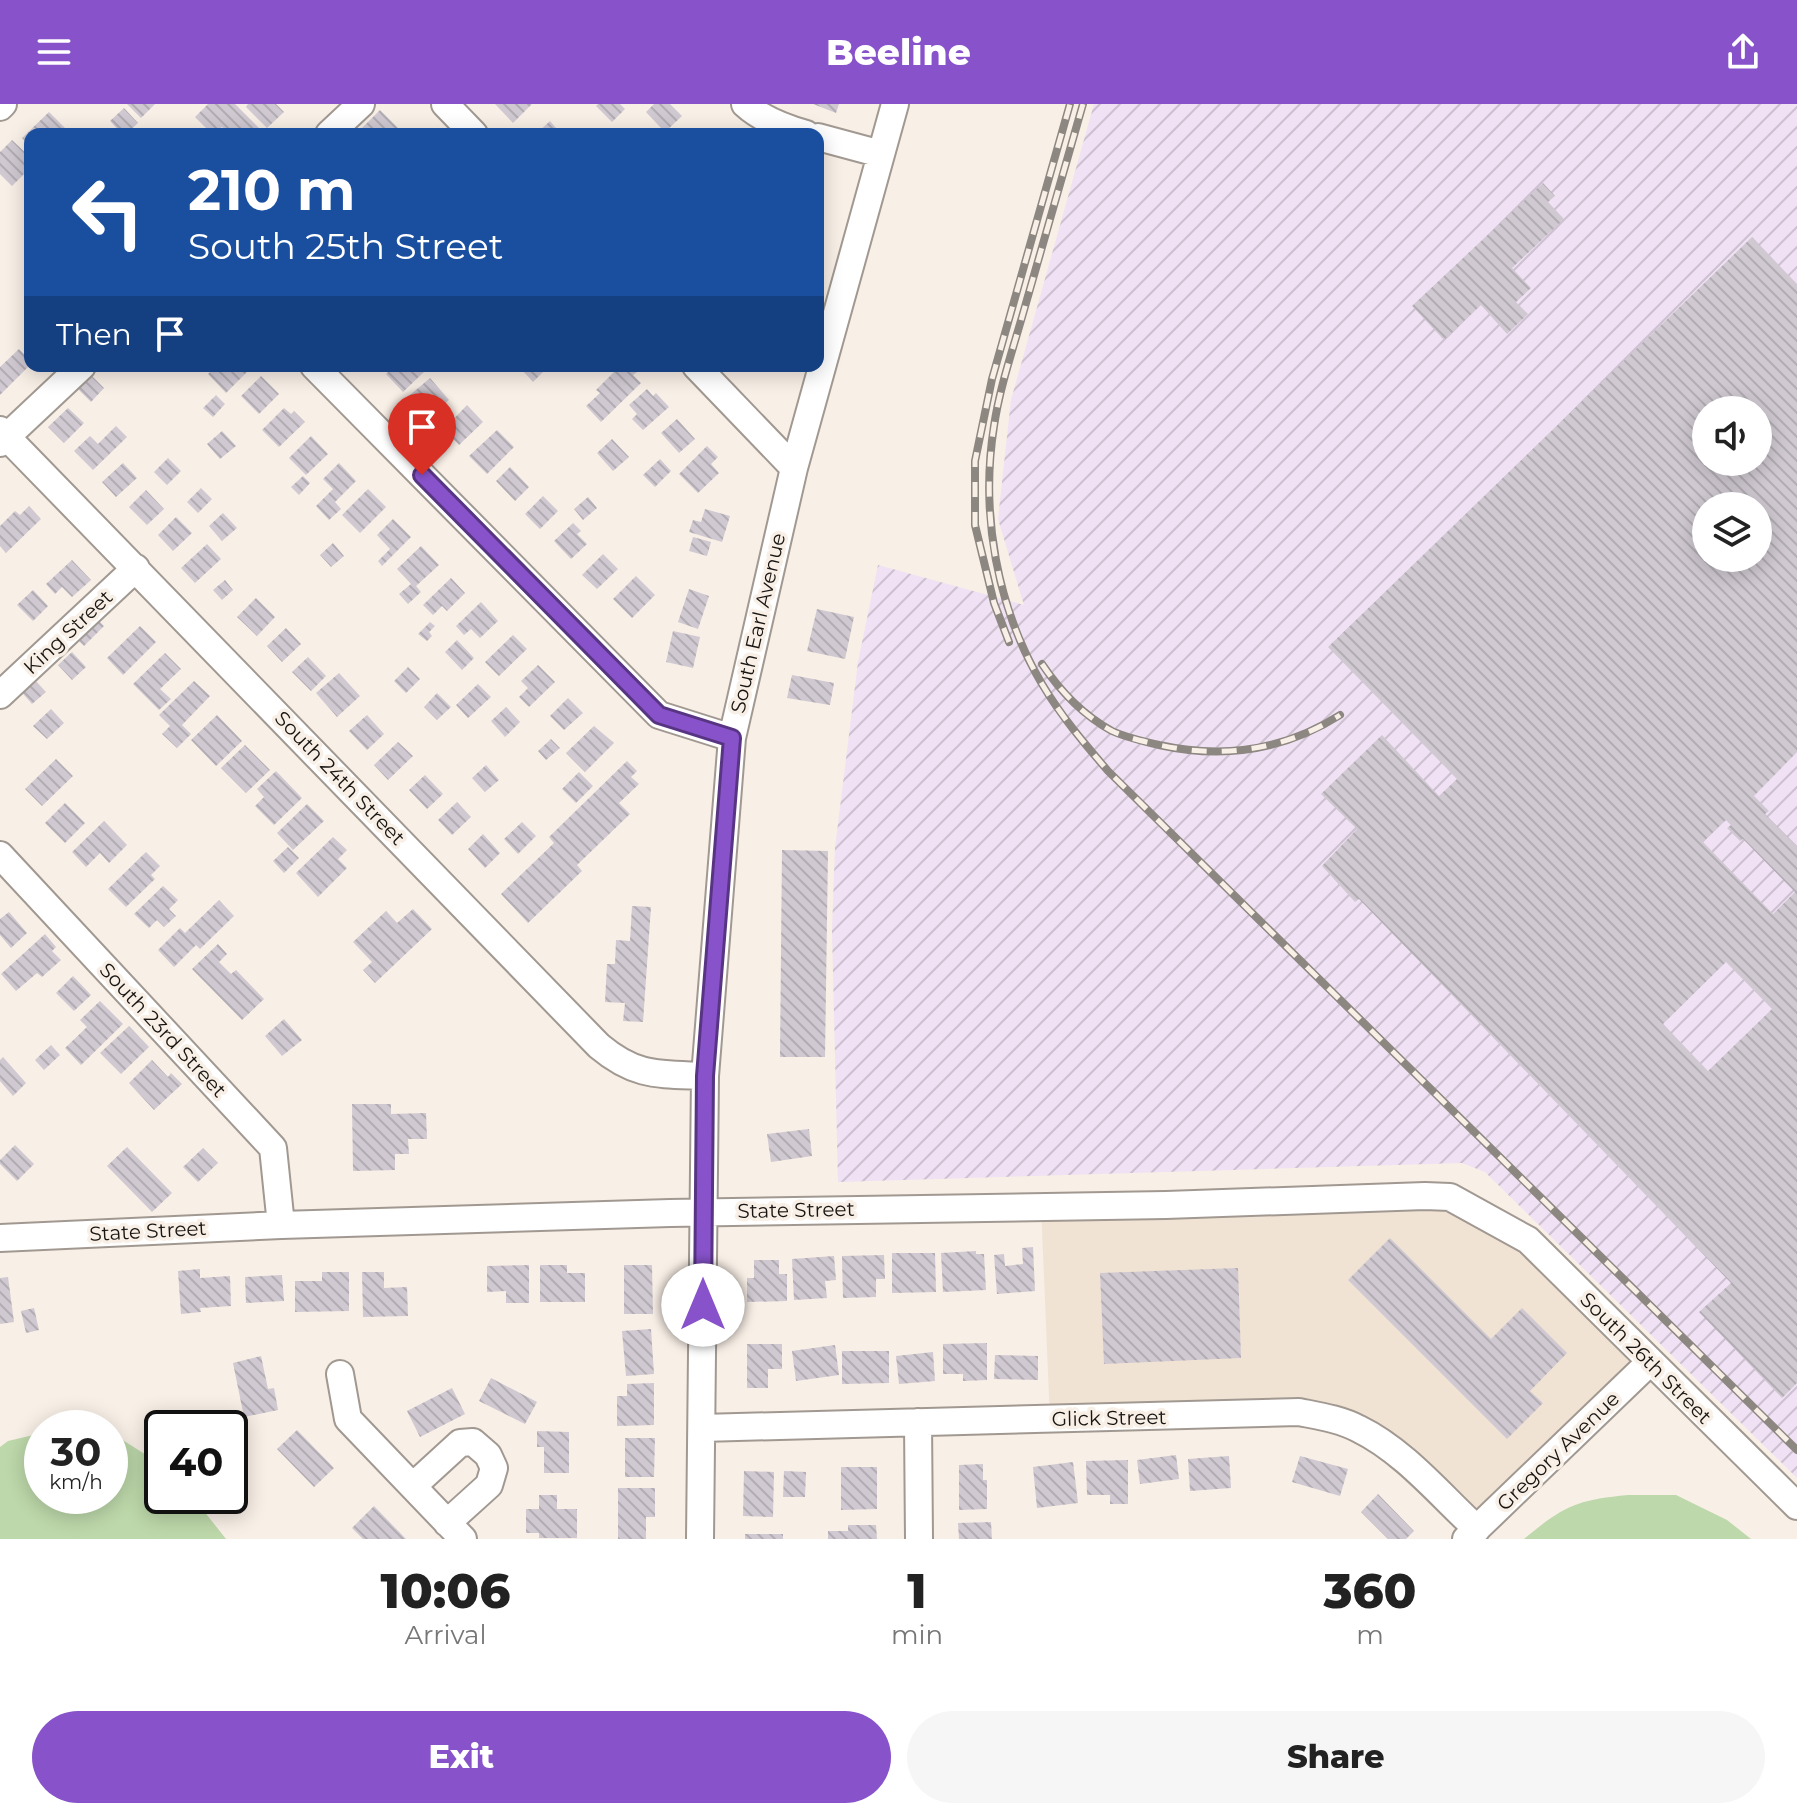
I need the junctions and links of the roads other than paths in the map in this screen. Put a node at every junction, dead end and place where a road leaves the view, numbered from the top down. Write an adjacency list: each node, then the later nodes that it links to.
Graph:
1 (361, 104): 5 (street)
2 (445, 104): 6 (street)
3 (745, 104): 7 (street)
4 (895, 104): 9 (street, South Earl Avenue)
5 (335, 128)
6 (468, 128)
7 (786, 128)
8 (824, 139): 9 (street)
9 (881, 154): 10 (street, South Earl Avenue)
10 (824, 360)
11 (75, 372): 15 (street)
12 (320, 372): 19 (street)
13 (702, 372): 16 (street)
14 (821, 372): 16 (street, South Earl Avenue)
15 (2, 436): 17 (street, South 24th Street)
16 (794, 468): 19 (street, South Earl Avenue)
17 (136, 568): 18 (street, King Street); 21 (street, South 24th Street)
18 (0, 695)
19 (732, 738): 21 (street, South Earl Avenue)
20 (0, 855): 24 (street, South 23rd Street)
21 (705, 1076): 22 (street, South Earl Avenue)
22 (703, 1212): 23 (street, State Street); 24 (street, State Street); 29 (street, South Earl Avenue)
23 (1491, 1218): 26 (street, South 26th Street)
24 (281, 1225): 25 (street, State Street)
25 (0, 1238)
26 (1649, 1363): 31 (street, South 26th Street); 33 (street, Gregory Avenue)
27 (340, 1374): 30 (street)
28 (918, 1422): 29 (street, Glick Street); 33 (street, Glick Street); 35 (street)
29 (702, 1428): 34 (street, South Earl Avenue)
30 (413, 1486): 32 (street); 32 (street)
31 (1797, 1506)
32 (455, 1531)
33 (1471, 1534)
34 (700, 1539)
35 (919, 1539)

